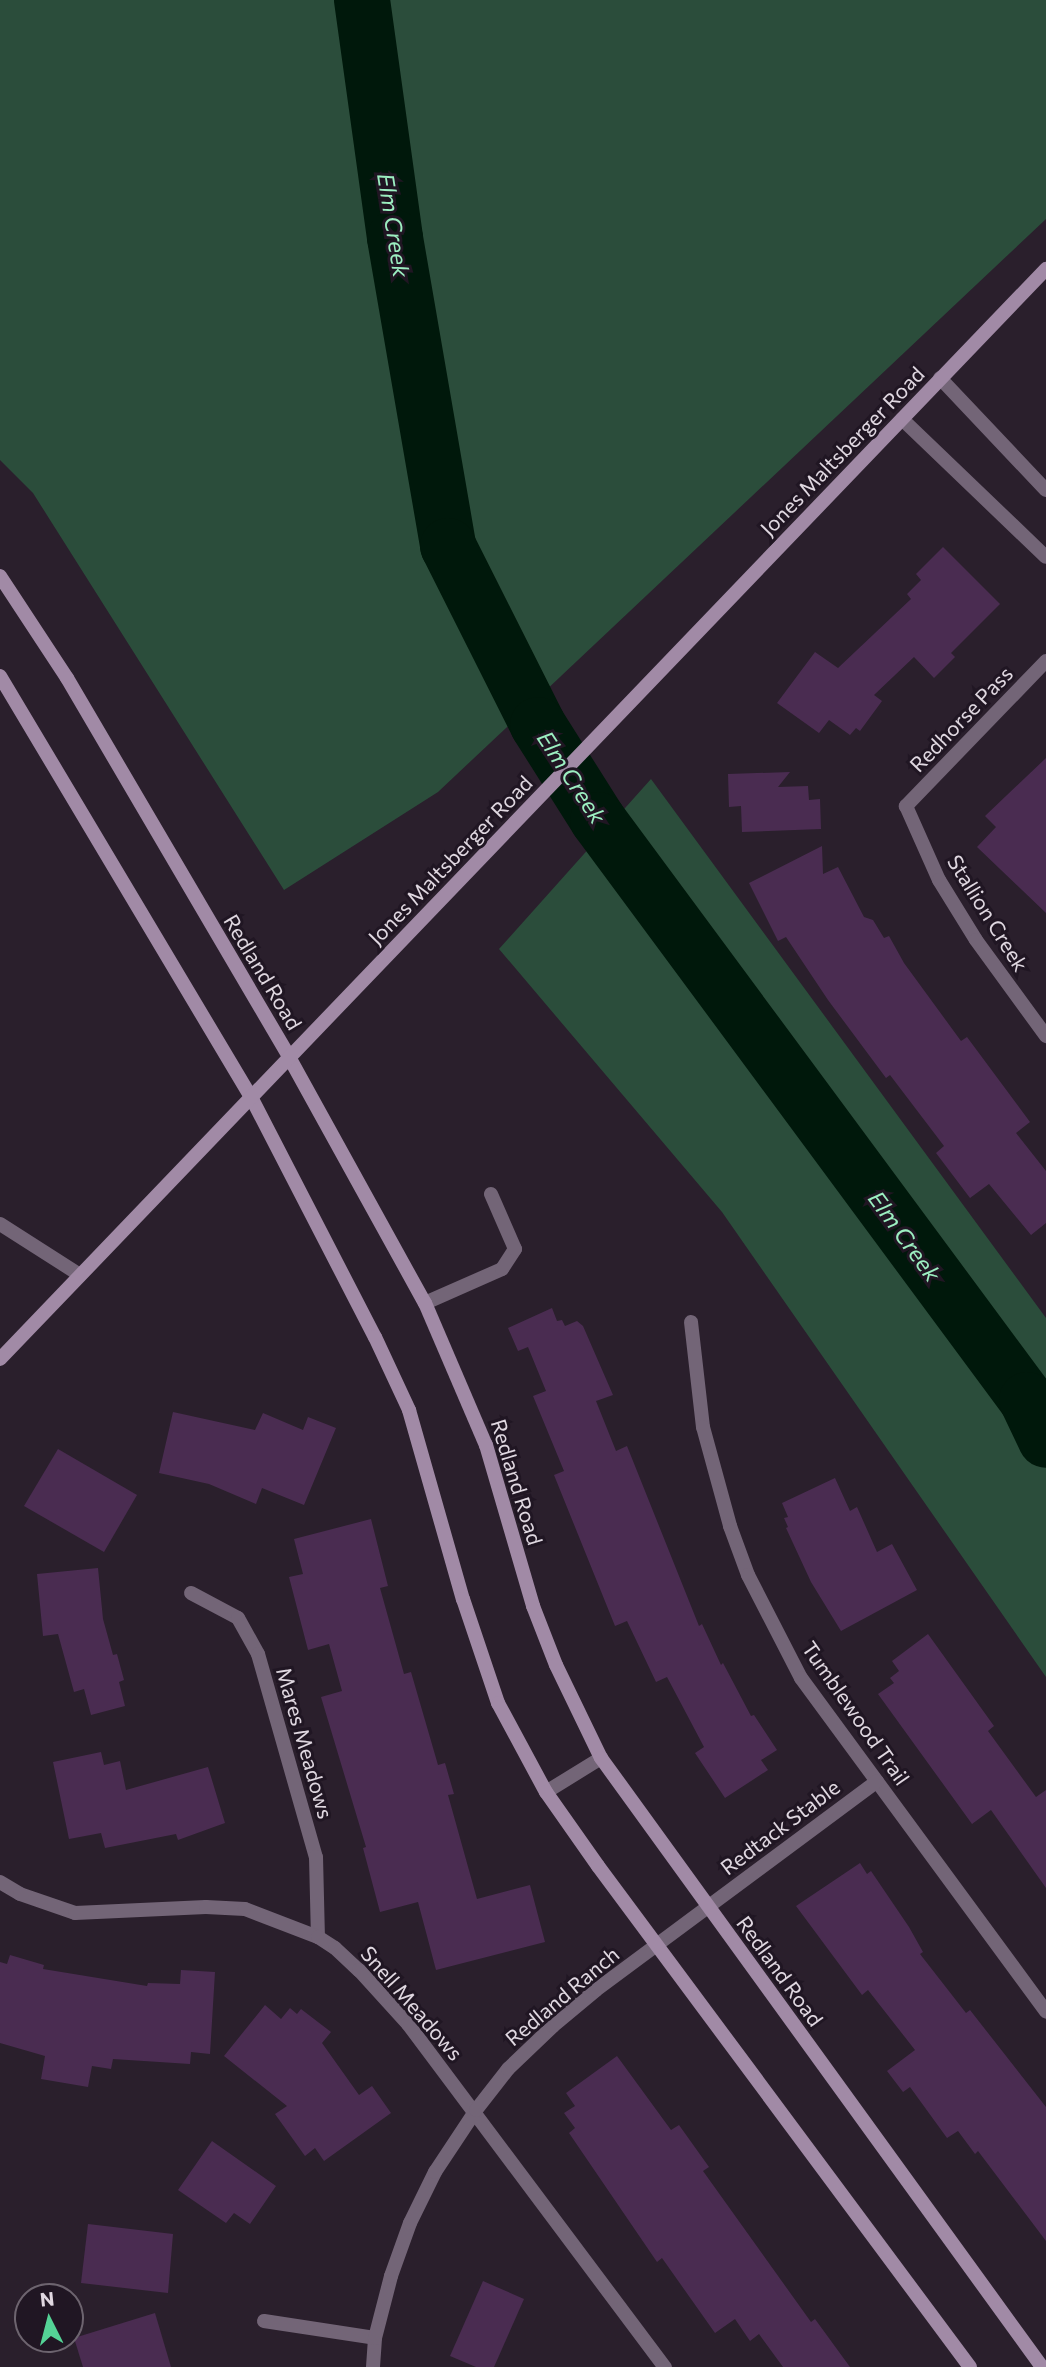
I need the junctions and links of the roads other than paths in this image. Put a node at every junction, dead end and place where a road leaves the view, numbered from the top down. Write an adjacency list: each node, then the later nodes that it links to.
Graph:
1 (1046, 269): 2 (main road, Jones Maltsberger Road)
2 (940, 378): 3 (main road, Jones Maltsberger Road); 4 (street)
3 (902, 419): 5 (street); 11 (main road, Jones Maltsberger Road)
4 (1046, 490)
5 (1046, 556)
6 (0, 576): 11 (main road, Redland Road)
7 (1046, 661): 9 (street, Redhorse Pass)
8 (0, 676): 12 (main road)
9 (906, 806): 10 (street, Stallion Creek)
10 (1046, 1036)
11 (289, 1056): 12 (main road, Jones Maltsberger Road); 16 (main road, Redland Road)
12 (251, 1097): 15 (main road, Jones Maltsberger Road); 22 (main road)
13 (491, 1194): 16 (street)
14 (0, 1224): 15 (street)
15 (80, 1275): 18 (main road, Jones Maltsberger Road)
16 (425, 1303): 20 (main road, Redland Road)
17 (691, 1321): 21 (street, Tumblewood Trail)
18 (0, 1359)
19 (191, 1593): 25 (street, Mares Meadows)
20 (601, 1758): 22 (street); 24 (main road, Redland Road)
21 (877, 1782): 24 (street, Redtack Stable); 27 (street, Tumblewood Trail)
22 (546, 1792): 26 (main road)
23 (0, 1882): 25 (street, Snell Meadows)
24 (708, 1907): 26 (street, Redland Ranch); 34 (main road, Redland Road)
25 (318, 1937): 28 (street, Snell Meadows)
26 (658, 1944): 28 (street, Redland Ranch); 33 (main road)
27 (1046, 2012)
28 (475, 2110): 30 (street, Redland Ranch); 32 (street, Snell Meadows)
29 (264, 2321): 30 (street)
30 (375, 2338): 31 (street, Redland Ranch)
31 (373, 2367)
32 (665, 2367)
33 (970, 2367)
34 (1042, 2367)

